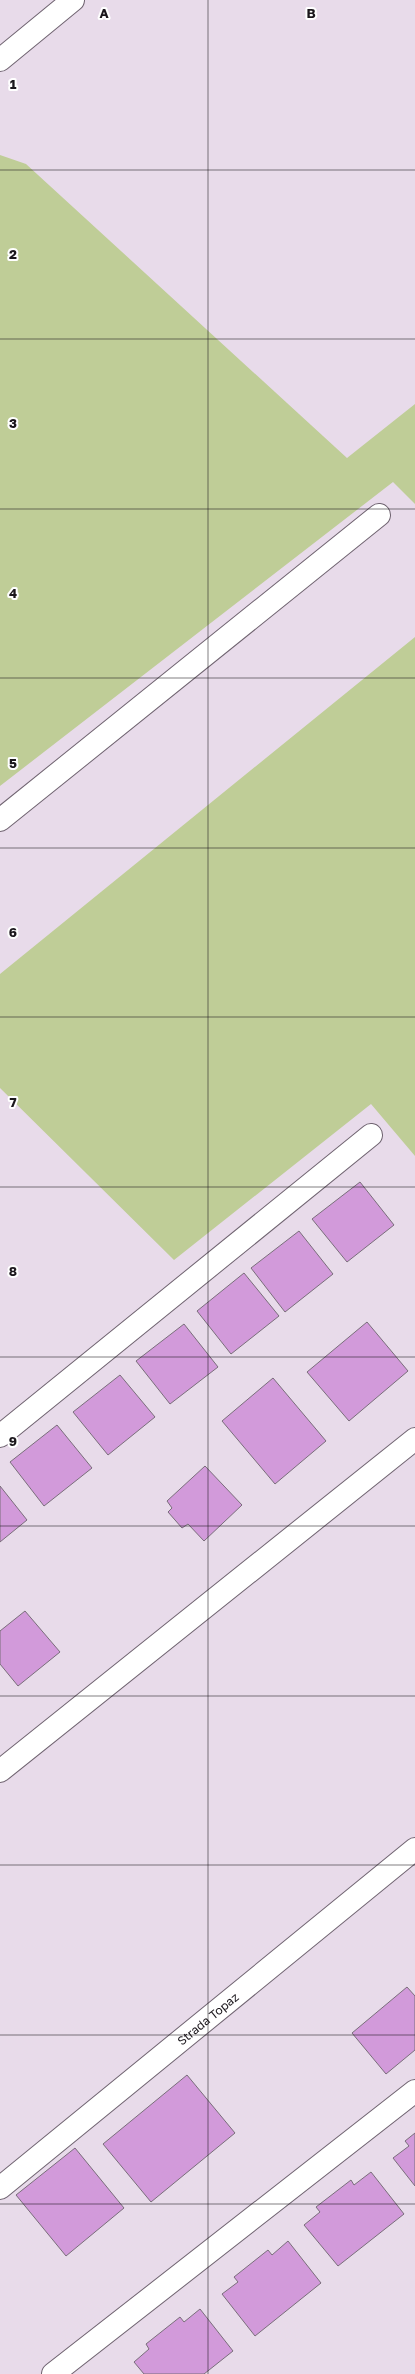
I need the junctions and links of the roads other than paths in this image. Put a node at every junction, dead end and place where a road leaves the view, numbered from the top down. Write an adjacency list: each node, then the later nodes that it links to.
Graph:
1 (73, 0): 2 (street)
2 (0, 60)
3 (379, 515): 4 (street)
4 (0, 820)
5 (371, 1135): 6 (street)
6 (0, 1436)
7 (415, 1439): 8 (street)
8 (0, 1771)
9 (415, 1849): 11 (street, Strada Topaz)
10 (415, 2091): 12 (street)
11 (0, 2188)
12 (53, 2374)

